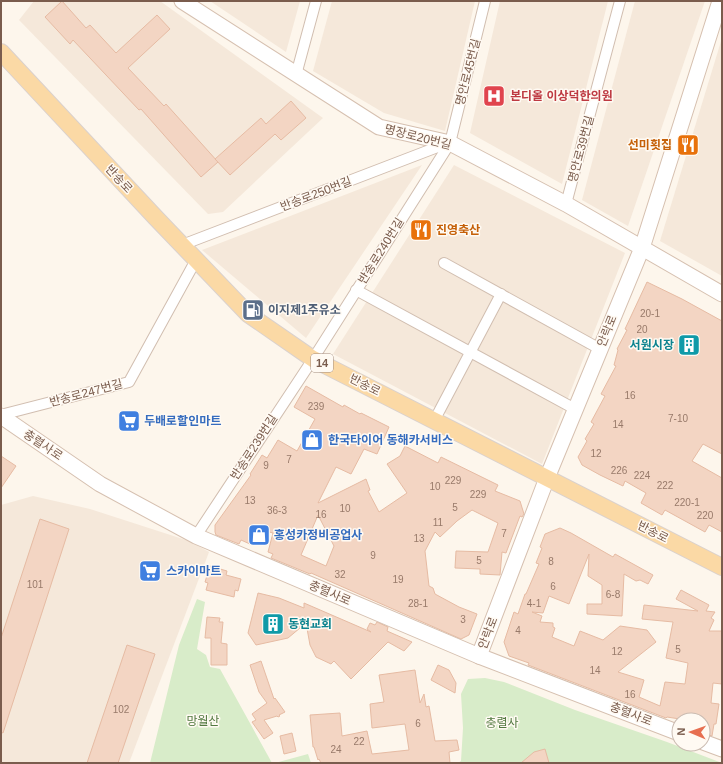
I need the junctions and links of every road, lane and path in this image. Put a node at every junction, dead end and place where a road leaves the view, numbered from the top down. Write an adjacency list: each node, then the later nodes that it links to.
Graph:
1 (182, 1): 7 (street, 명장로20번길)
2 (316, 1): 7 (street)
3 (485, 1): 8 (street, 명안로45번길)
4 (620, 1): 9 (street, 명안로39번길)
5 (720, 1): 11 (street, 안락로)
6 (1, 52): 10 (main road, 반송로 / 14)
7 (296, 75): 8 (street, 명장로20번길)
8 (450, 142): 9 (street, 명장로20번길); 10 (street, 반송로250번길); 14 (street, 반송로240번길)
9 (566, 204): 11 (street, 명장로20번길)
10 (182, 245): 12 (main road, 반송로 / 14)
11 (642, 248): 16 (street, 명장로20번길); 17 (street, 안락로)
12 (196, 260): 19 (main road, 반송로 / 14); 21 (street, 반송로247번길)
13 (444, 263): 15 (street)
14 (356, 290): 18 (street); 19 (street, 반송로240번길)
15 (501, 294): 17 (street); 18 (street)
16 (722, 294)
17 (600, 349): 20 (street, 안락로)
18 (470, 353): 20 (street); 22 (street)
19 (313, 359): 22 (main road, 반송로 / 14); 24 (street, 반송로239번길)
20 (575, 409): 23 (street, 안락로)
21 (1, 415): 24 (street, 충렬사로)
22 (434, 420): 23 (main road, 반송로 / 14)
23 (547, 478): 25 (main road, 반송로 / 14); 26 (street, 안락로)
24 (196, 536): 26 (street, 충렬사로)
25 (721, 564)
26 (479, 656): 27 (street, 충렬사로)
27 (671, 730)
28 (711, 745): 29 (street)
29 (722, 749)

